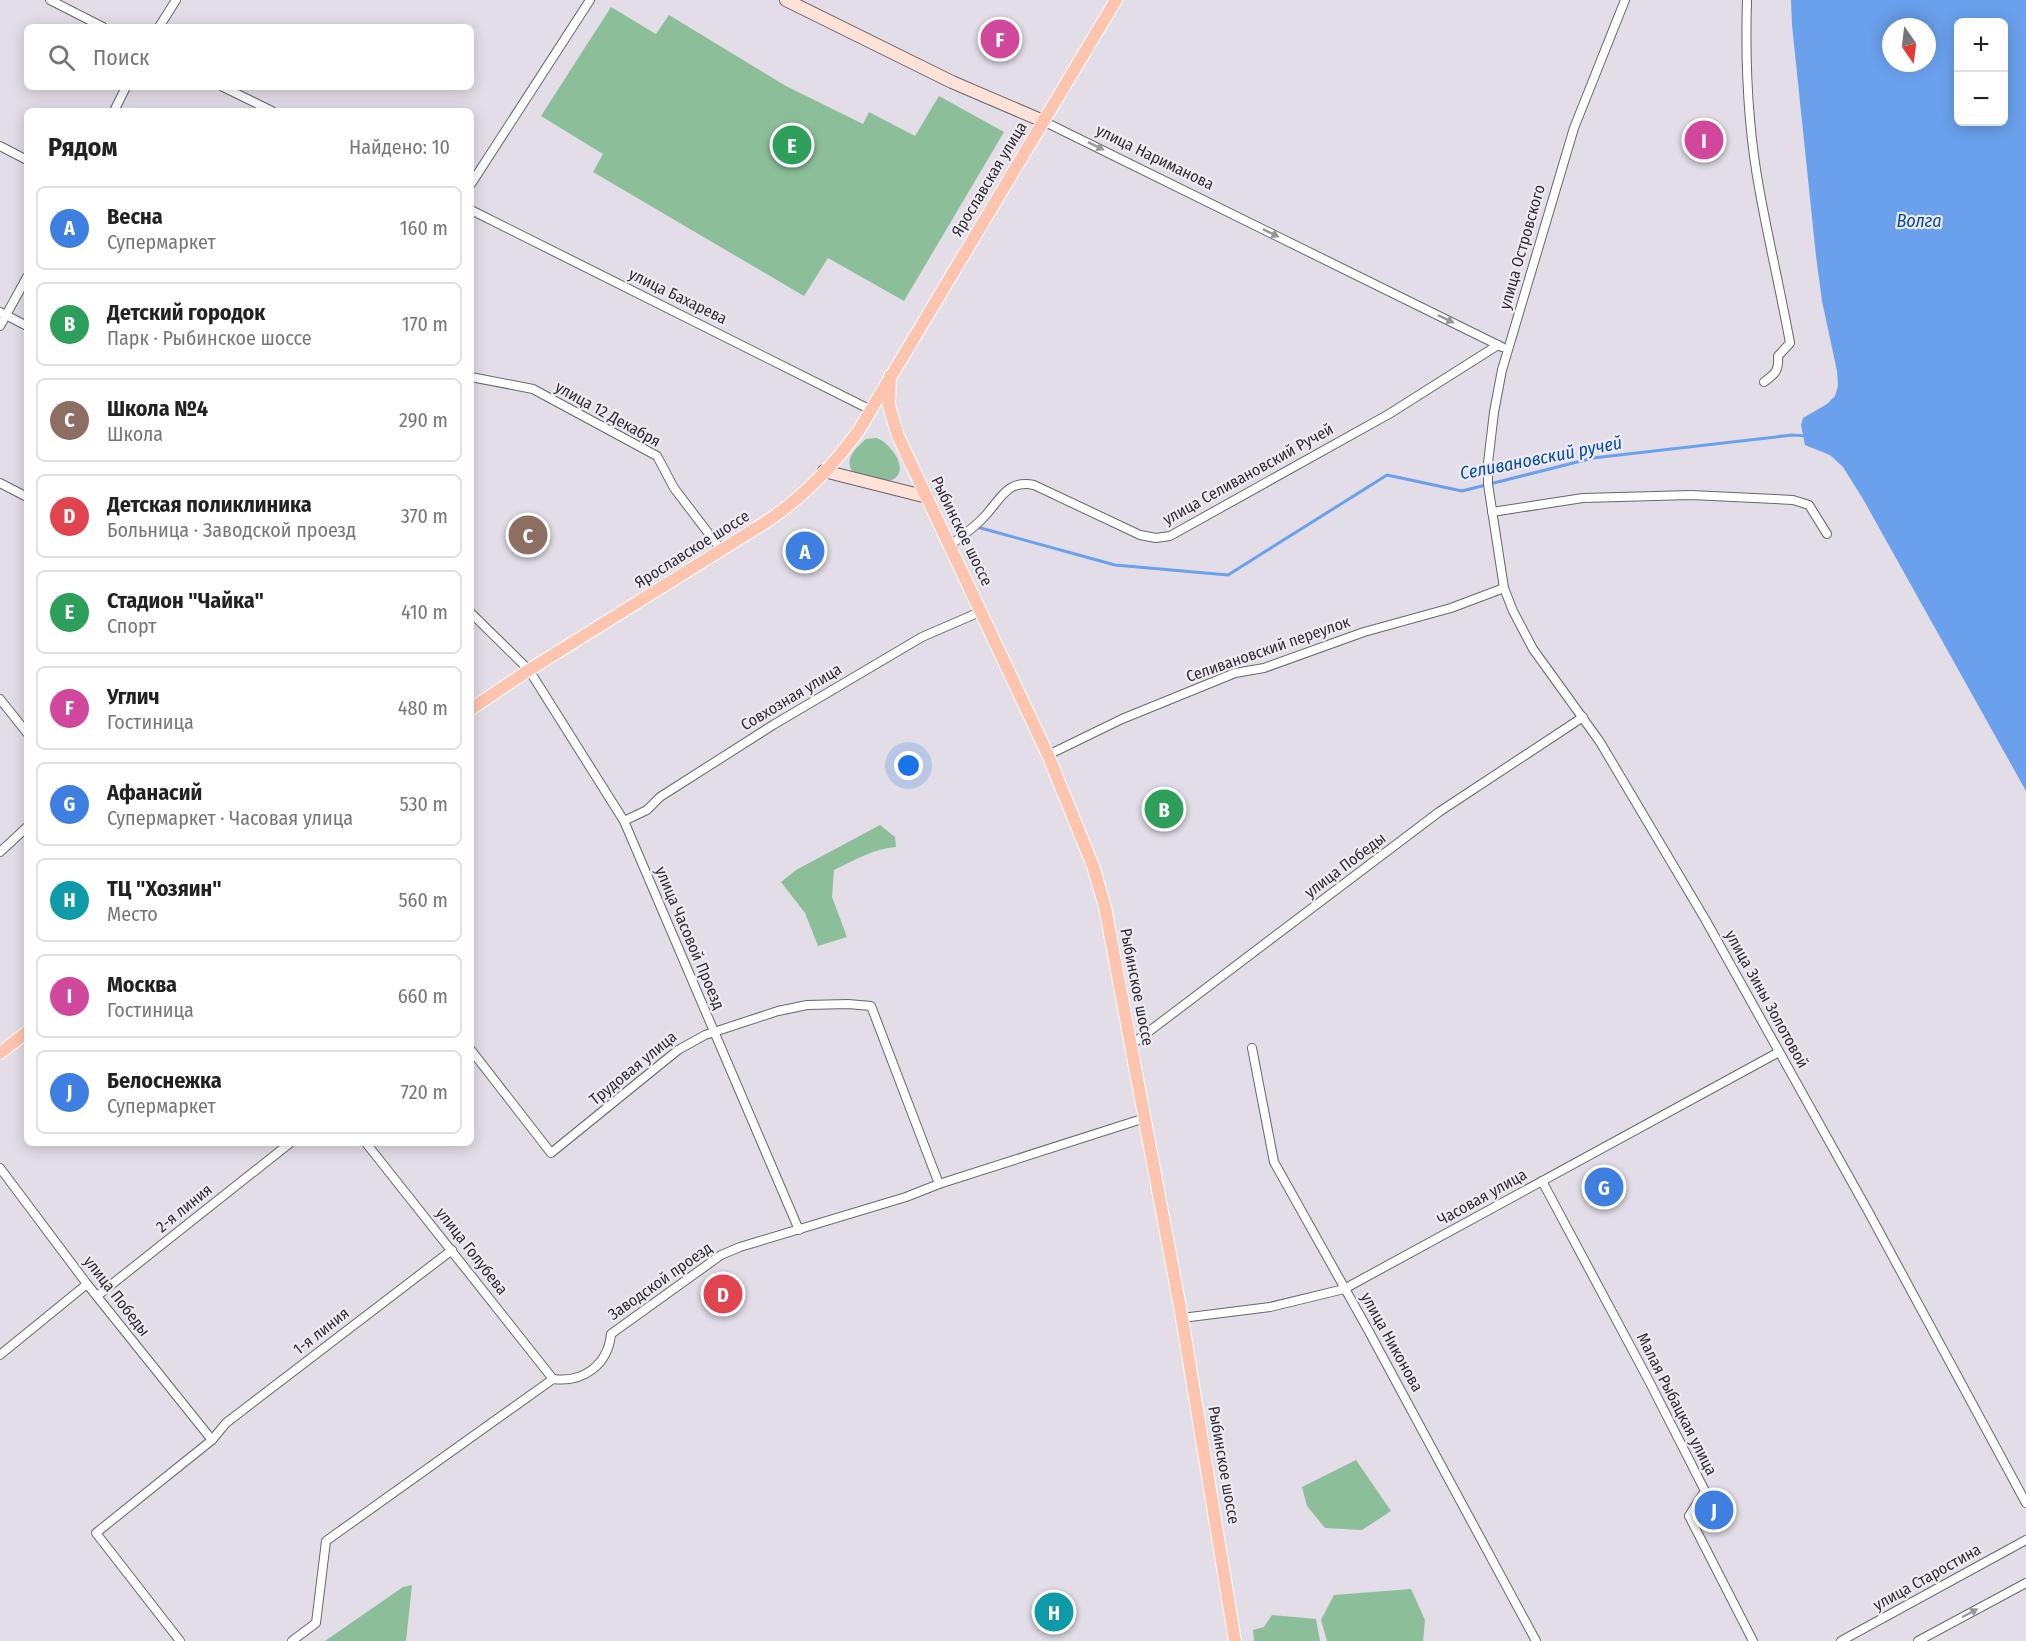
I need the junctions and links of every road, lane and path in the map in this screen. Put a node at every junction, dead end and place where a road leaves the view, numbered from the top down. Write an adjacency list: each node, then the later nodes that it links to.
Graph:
1 (50, 0): 8 (street)
2 (176, 0): 9 (street)
3 (590, 0): 17 (street)
4 (786, 0): 14 (main road, улица Нариманова)
5 (1116, 0): 14 (main road, Ярославская улица)
6 (1625, 0): 24 (street, улица Островского)
7 (1748, 0): 27 (street)
8 (97, 24)
9 (161, 24)
10 (124, 90): 12 (street)
11 (229, 90): 13 (street)
12 (116, 108)
13 (266, 108)
14 (1043, 121): 23 (street, улица Нариманова, one-way to 23); 25 (main road, Ярославская улица)
15 (0, 146): 16 (street)
16 (24, 158)
17 (474, 179)
18 (474, 211): 28 (street, улица Бахарева)
19 (24, 282): 20 (street)
20 (3, 314): 21 (street); 22 (street)
21 (24, 324)
22 (0, 326)
23 (1498, 345): 24 (street, улица Нариманова); 35 (street, улица Селивановский Ручей)
24 (1508, 350): 33 (street, улица Островского)
25 (890, 376): 28 (main road, Ярославское шоссе); 32 (main road, Рыбинское шоссе)
26 (474, 378): 36 (street, улица 12 Декабря)
27 (1764, 382)
28 (871, 410): 29 (main road, Ярославское шоссе)
29 (824, 471): 32 (main road); 36 (main road, Ярославское шоссе)
30 (0, 483): 31 (street)
31 (24, 495)
32 (927, 497): 35 (main road, Рыбинское шоссе)
33 (1492, 512): 34 (street); 37 (street, улица Зины Золотовой)
34 (1827, 534)
35 (951, 545): 38 (main road, Рыбинское шоссе)
36 (722, 551): 40 (main road, Ярославское шоссе)
37 (1504, 588): 43 (street, улица Зины Золотовой); 45 (street, Селивановский переулок)
38 (982, 611): 45 (main road, Рыбинское шоссе); 46 (street, Совхозная улица)
39 (474, 616): 40 (street, улица Часовой Проезд)
40 (529, 670): 42 (main road, Ярославское шоссе); 46 (street, улица Часовой Проезд)
41 (0, 699): 44 (street)
42 (474, 707)
43 (1583, 717): 51 (street, улица Победы); 54 (street, улица Зины Золотовой)
44 (24, 729)
45 (1048, 755): 51 (main road, Рыбинское шоссе)
46 (624, 821): 49 (street, улица Часовой Проезд)
47 (24, 830): 48 (street)
48 (0, 852)
49 (714, 1031): 55 (street, Трудовая улица); 61 (street, Трудовая улица); 62 (street, улица Часовой Проезд)
50 (24, 1034): 53 (main road)
51 (1131, 1045): 56 (main road, Рыбинское шоссе)
52 (1252, 1048): 65 (street, улица Никонова)
53 (2, 1049)
54 (1779, 1052): 60 (street, Часовая улица); 71 (street, улица Зины Золотовой)
55 (474, 1054)
56 (1145, 1118): 61 (street, Заводской проезд); 67 (main road, Рыбинское шоссе)
57 (286, 1146): 66 (street, 2-я линия)
58 (368, 1146): 63 (street, улица Голубева)
59 (0, 1168): 64 (street, улица Победы)
60 (1542, 1181): 65 (street, Часовая улица); 78 (street, Малая Рыбацкая улица)
61 (939, 1184): 62 (street, Заводской проезд)
62 (799, 1230): 69 (street, Заводской проезд)
63 (452, 1250): 69 (street, улица Голубева); 70 (street, 1-я линия)
64 (87, 1284): 66 (street, улица Победы); 68 (street)
65 (1344, 1289): 67 (street, Часовая улица); 77 (street, улица Никонова)
66 (97, 1296): 70 (street, улица Победы)
67 (1182, 1318): 76 (main road, Рыбинское шоссе)
68 (0, 1354)
69 (553, 1379): 75 (street, Заводской проезд)
70 (212, 1440): 74 (street, 1-я линия)
71 (2026, 1503)
72 (2026, 1540): 79 (street, улица Старостина)
73 (2026, 1583): 80 (street, one-way to 73)
74 (180, 1641)
75 (292, 1641)
76 (1235, 1641)
77 (1536, 1641)
78 (1753, 1641)
79 (1842, 1641)
80 (1918, 1641)

